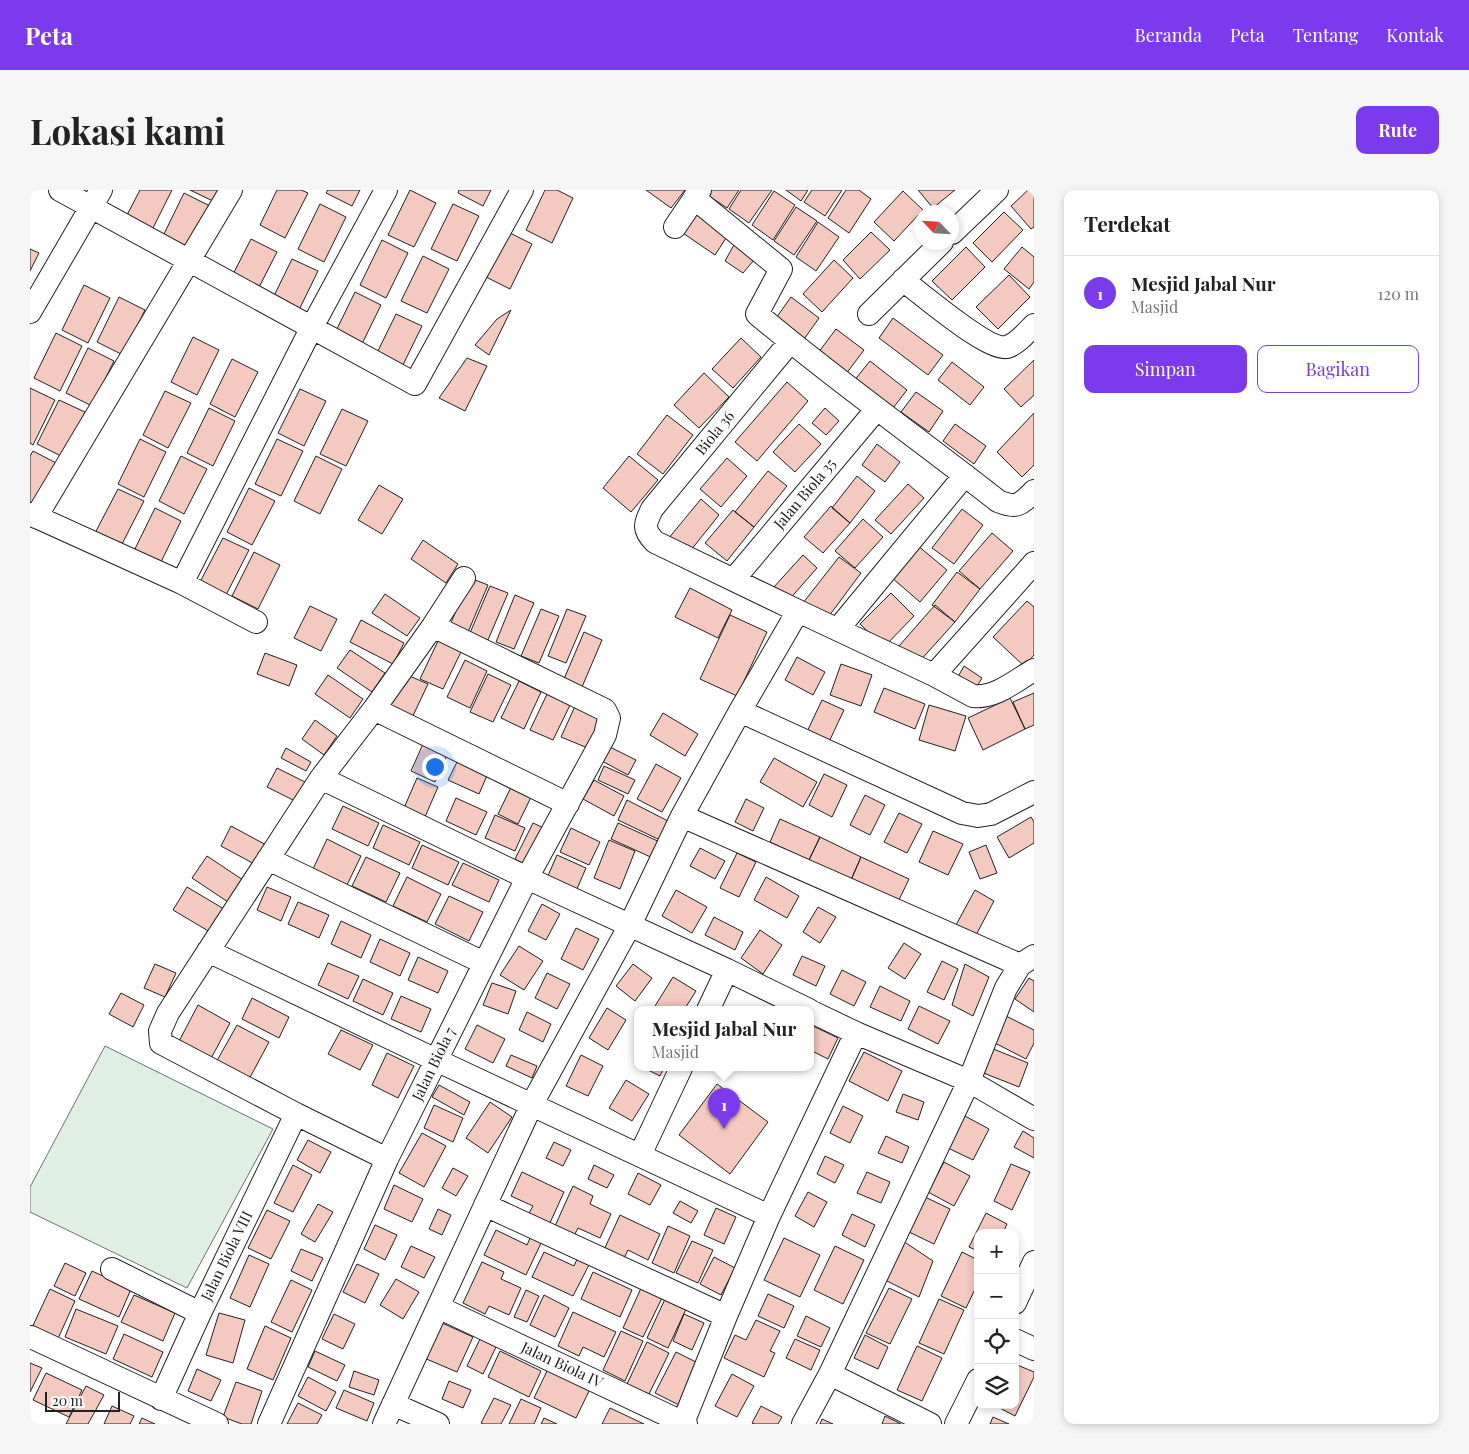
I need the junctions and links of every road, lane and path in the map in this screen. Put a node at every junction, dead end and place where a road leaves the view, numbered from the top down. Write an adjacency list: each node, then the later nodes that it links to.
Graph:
1 (60, 190): 7 (street)
2 (231, 190): 11 (street)
3 (386, 190): 16 (street)
4 (522, 190): 16 (street)
5 (997, 190): 8 (street)
6 (697, 194): 9 (street); 17 (street)
7 (96, 198): 11 (street); 13 (street)
8 (959, 226)
9 (675, 227)
10 (934, 250): 12 (street)
11 (189, 259): 16 (street); 21 (street)
12 (903, 280): 14 (street); 15 (street)
13 (30, 312)
14 (868, 314)
15 (1034, 325)
16 (312, 327): 25 (street)
17 (790, 342): 18 (street); 24 (street, Biola 36)
18 (876, 410): 19 (street); 24 (street, Jalan Biola 35)
19 (965, 475): 20 (street); 29 (street)
20 (1032, 497)
21 (33, 515): 25 (street)
22 (1034, 564): 31 (street)
23 (464, 578): 28 (street)
24 (734, 579): 26 (street)
25 (182, 583): 27 (street)
26 (798, 611): 29 (street); 33 (street)
27 (256, 622)
28 (433, 626): 32 (street); 36 (street, Jalan Biola 7)
29 (838, 629): 31 (street)
30 (1034, 670): 31 (street)
31 (934, 675)
32 (374, 709): 34 (street); 36 (street)
33 (740, 711): 35 (street); 37 (street)
34 (321, 778): 38 (street); 39 (street)
35 (1034, 792)
36 (568, 804): 39 (street, Jalan Biola 7)
37 (682, 816): 40 (street); 42 (street)
38 (268, 858): 41 (street); 43 (street)
39 (526, 878): 40 (street); 43 (street, Jalan Biola 7)
40 (630, 925): 44 (street); 52 (street)
41 (208, 951): 49 (street); 53 (street)
42 (1027, 961): 51 (street)
43 (484, 963): 49 (street, Jalan Biola 7)
44 (727, 970): 45 (street); 46 (street)
45 (710, 1006)
46 (800, 1006)
47 (814, 1013): 48 (street)
48 (856, 1033): 51 (street); 58 (street)
49 (436, 1060): 52 (street); 56 (street, Jalan Biola 7)
50 (680, 1071): 55 (street)
51 (969, 1081): 54 (street); 68 (street)
52 (532, 1104): 55 (street); 57 (street)
53 (296, 1114): 56 (street); 63 (street, Jalan Biola VIII)
54 (1034, 1119)
55 (640, 1155): 58 (street)
56 (387, 1160): 74 (street, Jalan Biola 7)
57 (485, 1205): 62 (street); 64 (street)
58 (769, 1216): 64 (street)
59 (1034, 1262): 61 (street)
60 (112, 1269): 63 (street)
61 (1019, 1294)
62 (438, 1307): 71 (street); 72 (street, Jalan Biola IV)
63 (200, 1313): 70 (street, Jalan Biola VIII)
64 (726, 1316): 72 (street)
65 (31, 1337): 70 (street)
66 (1019, 1342): 67 (street)
67 (1034, 1349)
68 (830, 1374): 76 (street); 77 (street)
69 (974, 1388): 78 (street)
70 (161, 1399): 73 (street)
71 (388, 1414): 75 (street)
72 (684, 1423)
73 (217, 1424)
74 (269, 1424)
75 (438, 1424)
76 (803, 1424)
77 (930, 1424)
78 (956, 1424)

